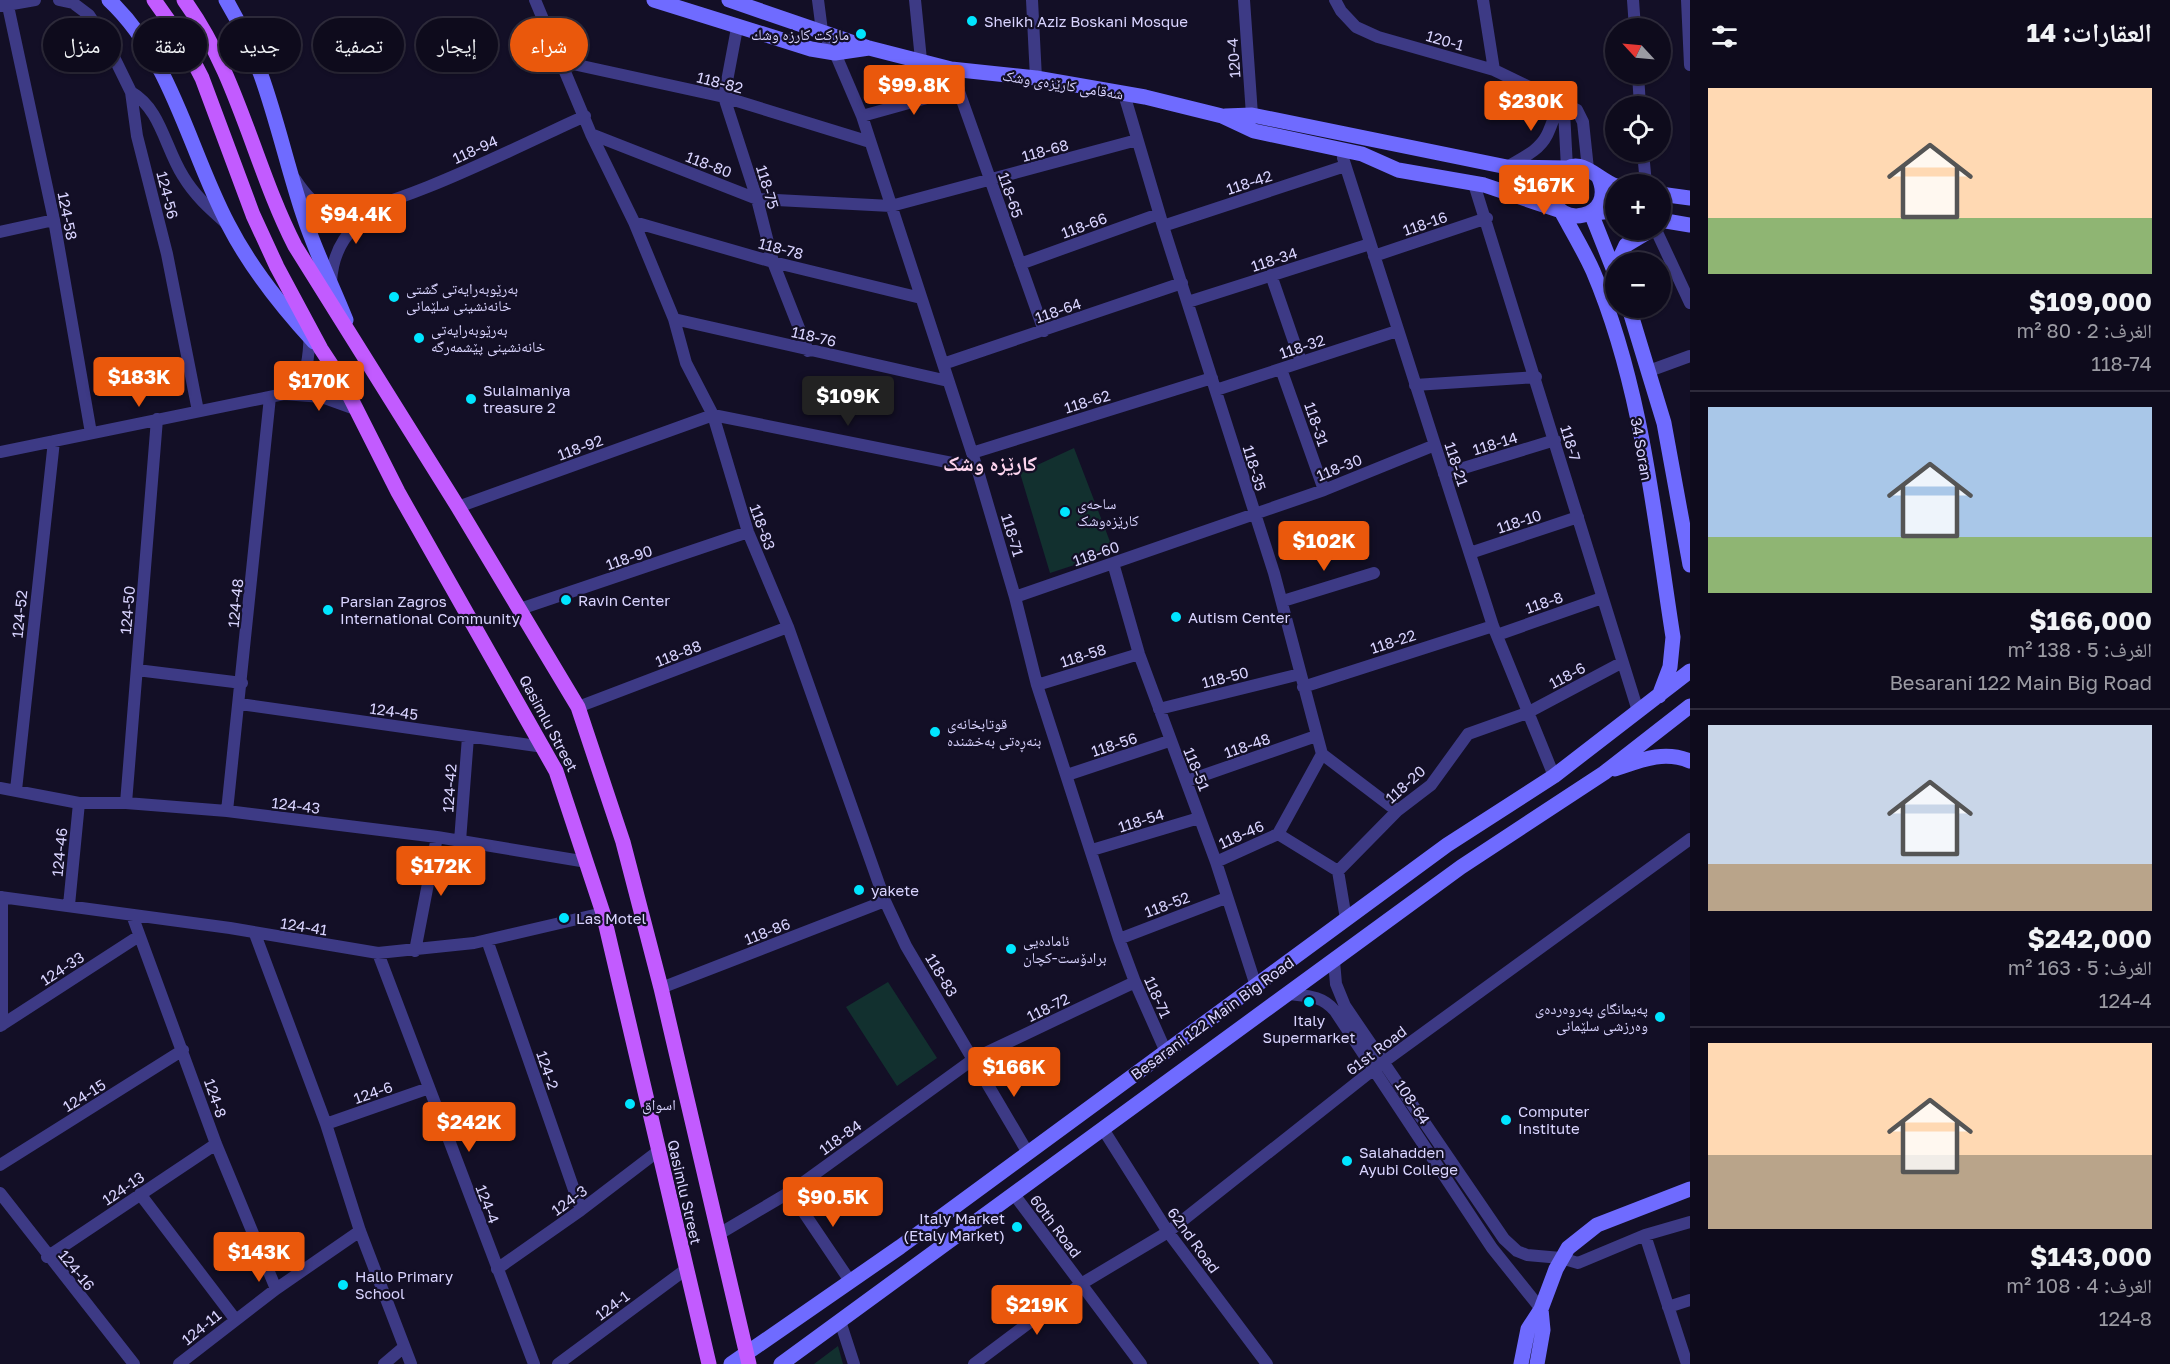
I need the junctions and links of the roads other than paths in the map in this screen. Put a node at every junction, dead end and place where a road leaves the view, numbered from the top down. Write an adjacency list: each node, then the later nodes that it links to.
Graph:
1 (35, 0): 18 (street)
2 (58, 0): 33 (street, 124-56)
3 (154, 0): 87 (main road, Qasimlu Street)
4 (184, 0): 88 (main road, Qasimlu Street)
5 (226, 0): 49 (main road)
6 (535, 0): 19 (street, 118-83)
7 (655, 0): 21 (main road, شەقامی کارێزەی وشک)
8 (729, 0): 22 (main road, شەقامی کارێزەی وشک)
9 (818, 0): 22 (street)
10 (915, 0): 25 (street)
11 (1032, 0): 31 (street)
12 (1244, 0): 37 (street, 120-4)
13 (1335, 0): 29 (street, 120-1)
14 (1483, 0): 29 (street)
15 (1633, 0): 20 (street)
16 (1687, 0): 26 (street)
17 (111, 1): 67 (main road)
18 (4, 6): 63 (street, 124-58)
19 (542, 18)
20 (1634, 18)
21 (737, 28): 24 (main road, شەقامی کارێزەی وشک); 35 (street, 118-75)
22 (822, 31): 23 (main road, شەقامی کارێزەی وشک); 24 (street, 118-71)
23 (869, 48): 24 (main road, شەقامی کارێزەی وشک); 25 (main road, شەقامی کارێزەی وشک)
24 (835, 53): 39 (street, 118-71)
25 (921, 60): 28 (main road, شەقامی کارێزەی وشک)
26 (1690, 65)
27 (588, 67): 35 (street, 118-82)
28 (951, 69): 31 (main road, شەقامی کارێزەی وشک); 32 (street, 118-65)
29 (1494, 70): 36 (street, 120-1)
30 (564, 72): 38 (street, 118-83)
31 (1036, 78): 34 (main road, شەقامی کارێزەی وشک)
32 (959, 88): 39 (street); 51 (street, 118-65)
33 (131, 92): 67 (street); 102 (street, 124-56)
34 (1124, 94): 40 (main road, شەقامی کارێزەی وشک); 42 (street, 118-35)
35 (724, 97): 43 (street, 118-82); 56 (street, 118-75)
36 (1558, 102): 47 (street); 48 (street); 50 (street, 120-1)
37 (1252, 115): 40 (main road, شەقامی کارێزەی وشک); 44 (main road, شەقامی کارێزەی وشک)
38 (585, 116): 41 (street, 118-83); 57 (street, 118-94)
39 (862, 116): 43 (street, 118-71)
40 (1222, 116): 46 (main road, شەقامی کارێزەی وشک)
41 (591, 134): 56 (street, 118-80); 65 (street, 118-83)
42 (1137, 140): 51 (street, 118-68); 64 (street, 118-35)
43 (870, 142): 58 (street, 118-71)
44 (1385, 144): 46 (main road); 47 (main road, شەقامی کارێزەی وشک)
45 (1344, 162): 64 (street, 118-42); 72 (street, 118-21)
46 (1380, 162): 53 (main road, شەقامی کارێزەی وشک)
47 (1507, 167): 48 (main road, شەقامی کارێزەی وشک)
48 (1567, 168): 50 (main road); 59 (main road)
49 (291, 173): 57 (street); 78 (main road)
50 (1593, 173): 52 (main road); 61 (main road)
51 (990, 180): 58 (street, 118-68); 76 (street, 118-65)
52 (1605, 180)
53 (1474, 184): 59 (main road, شەقامی کارێزەی وشک); 62 (street, 118-7)
54 (1671, 195): 55 (main road)
55 (1690, 198)
56 (757, 199): 58 (street, 118-80); 75 (street, 118-75)
57 (377, 206): 78 (street)
58 (891, 206): 80 (street, 118-71)
59 (1561, 211): 61 (main road); 120 (main road, 34 Soran)
60 (1605, 212): 61 (main road)
61 (1591, 213): 73 (main road)
62 (1487, 218): 72 (street, 118-16); 95 (street, 118-7)
63 (54, 220): 69 (street); 105 (street, 124-58)
64 (1161, 220): 76 (street, 118-66); 79 (street, 118-35)
65 (634, 222): 75 (street, 118-78); 84 (street, 118-83)
66 (1671, 223): 68 (main road)
67 (228, 224): 87 (main road)
68 (1690, 225)
69 (0, 232)
70 (1634, 240): 74 (main road)
71 (1661, 240): 82 (street)
72 (1372, 250): 77 (street, 118-34); 86 (street, 118-21)
73 (1606, 252)
74 (1623, 252)
75 (773, 262): 80 (street, 118-78); 89 (street, 118-75)
76 (1020, 264): 85 (street, 118-65)
77 (1271, 276): 81 (street, 118-34); 91 (street)
78 (331, 283): 88 (main road)
79 (1182, 283): 81 (street, 118-35); 85 (street, 118-64)
80 (921, 298): 92 (street, 118-71)
81 (1188, 302): 97 (street, 118-35)
82 (1690, 303)
83 (1632, 318): 94 (main road, 34 Soran)
84 (674, 319): 89 (street, 118-76); 103 (street, 118-83)
85 (1044, 331): 92 (street, 118-64)
86 (1397, 331): 91 (street, 118-32); 98 (street, 118-21)
87 (310, 332): 99 (street); 101 (main road, Qasimlu Street)
88 (358, 348): 114 (main road, Qasimlu Street)
89 (808, 351): 96 (street, 118-76)
90 (1690, 356): 94 (street)
91 (1301, 362): 93 (street, 118-32)
92 (943, 364): 96 (street, 118-71)
93 (1281, 369): 97 (street, 118-32); 113 (street, 118-31)
94 (1649, 371): 118 (main road, 34 Soran)
95 (1536, 377): 98 (street); 106 (street, 118-7)
96 (948, 381): 110 (street, 118-71)
97 (1214, 384): 110 (street, 118-62); 115 (street, 118-35)
98 (1415, 385): 108 (street, 118-21)
99 (284, 394): 100 (street); 101 (street)
100 (270, 397): 102 (street); 135 (street, 124-48)
101 (358, 410): 148 (main road, Qasimlu Street)
102 (198, 411): 104 (street)
103 (712, 415): 111 (street); 114 (street, 118-92); 117 (street, 118-83)
104 (157, 419): 105 (street); 132 (street, 124-50)
105 (91, 433): 107 (street)
106 (1555, 440): 112 (street, 118-14); 116 (street, 118-7)
107 (54, 441): 109 (street); 156 (street, 124-52)
108 (1435, 445): 112 (street, 118-21); 113 (street, 118-30)
109 (0, 452)
110 (972, 453): 111 (street, 118-71)
111 (977, 468): 124 (street, 118-71)
112 (1444, 474): 119 (street, 118-21)
113 (1324, 490): 115 (street, 118-30)
114 (458, 507): 127 (main road, Qasimlu Street)
115 (1254, 514): 121 (street, 118-60); 126 (street, 118-35)
116 (1578, 517): 119 (street, 118-10); 125 (street, 118-7)
117 (748, 532): 127 (street, 118-90); 128 (street, 118-83)
118 (1686, 544): 120 (main road); 122 (main road, 34 Soran)
119 (1470, 553): 129 (street, 118-21)
120 (1660, 553): 138 (main road, 34 Soran)
121 (1113, 563): 124 (street, 118-60); 130 (street, 118-51)
122 (1690, 565)
123 (1374, 573): 126 (street)
124 (1015, 597): 136 (street, 118-71)
125 (1602, 598): 129 (street, 118-8); 131 (street, 118-7)
126 (1282, 601): 134 (street, 118-35)
127 (520, 609): 141 (main road, Qasimlu Street)
128 (788, 627): 141 (street, 118-88); 174 (street, 118-83)
129 (1495, 630): 137 (street, 118-22); 144 (street, 118-21)
130 (1139, 654): 136 (street, 118-58); 142 (street, 118-51)
131 (1621, 663): 143 (street, 118-7); 144 (street, 118-6)
132 (137, 670): 135 (street); 158 (street, 124-50)
133 (1690, 671): 138 (main road, Besarani 122 Main Big Road)
134 (1300, 674): 137 (street, 118-35); 142 (street, 118-50)
135 (242, 683): 139 (street, 124-48)
136 (1037, 685): 152 (street, 118-71)
137 (1303, 687): 145 (street, 118-35)
138 (1659, 696): 143 (main road, Besarani 122 Main Big Road)
139 (240, 704): 146 (street, 124-45); 159 (street, 124-48)
140 (1690, 706): 151 (main road, Besarani 122 Main Big Road)
141 (578, 707): 188 (main road, Qasimlu Street)
142 (1159, 709): 147 (street, 118-51)
143 (1638, 711): 153 (main road, Besarani 122 Main Big Road)
144 (1527, 713): 153 (street, 118-21); 160 (street, 118-20)
145 (1316, 736): 149 (street, 118-35); 154 (street, 118-48)
146 (468, 737): 148 (street, 124-45); 165 (street, 124-42)
147 (1169, 741): 152 (street, 118-56); 154 (street, 118-51)
148 (544, 747): 168 (main road, Qasimlu Street)
149 (1322, 754): 160 (street); 162 (street)
150 (1690, 761): 151 (main road)
151 (1604, 773): 170 (main road, Besarani 122 Main Big Road)
152 (1067, 775): 167 (street, 118-71)
153 (1554, 776): 166 (main road, Besarani 122 Main Big Road)
154 (1187, 781): 161 (street, 118-51)
155 (0, 788): 156 (street, 124-43)
156 (16, 790): 157 (street, 124-43)
157 (79, 802): 158 (street, 124-43); 175 (street, 124-46)
158 (126, 802): 159 (street, 124-43)
159 (227, 811): 163 (street, 124-43)
160 (1397, 811): 171 (street, 118-20)
161 (1199, 818): 167 (street, 118-54); 169 (street, 118-51)
162 (1278, 834): 169 (street, 118-46); 171 (street)
163 (437, 837): 165 (street, 124-43); 183 (street)
164 (1690, 839): 194 (street, 61st Road)
165 (460, 841): 168 (street, 124-43)
166 (1447, 845): 170 (main road); 178 (main road, Besarani 122 Main Big Road)
167 (1092, 850): 181 (street, 118-71)
168 (587, 862): 176 (main road, Qasimlu Street)
169 (1216, 862): 173 (street, 118-51)
170 (1461, 867): 185 (main road, Besarani 122 Main Big Road)
171 (1338, 871): 178 (street)
172 (1, 897): 175 (street, 124-41); 190 (street)
173 (1226, 898): 181 (street, 118-52); 187 (street, 118-51)
174 (885, 901): 188 (street, 118-86); 193 (street, 118-83)
175 (69, 905): 177 (street, 124-41)
176 (603, 913): 182 (street, 124-41); 199 (main road, Qasimlu Street)
177 (132, 915): 179 (street, 124-41); 180 (street, 124-8)
178 (1346, 919): 187 (main road, Besarani 122 Main Big Road)
179 (255, 934): 184 (street, 124-41); 196 (street)
180 (139, 936): 190 (street, 124-33); 191 (street, 124-8)
181 (1119, 939): 186 (street, 118-71)
182 (487, 940): 183 (street, 124-41); 208 (street, 124-2)
183 (415, 951): 184 (street, 124-41)
184 (378, 953): 195 (street, 124-4)
185 (1334, 961): 189 (main road, Besarani 122 Main Big Road); 194 (street, 108-64)
186 (1135, 982): 192 (street, 118-71); 193 (street, 118-72)
187 (1256, 986): 192 (main road, Besarani 122 Main Big Road)
188 (661, 988): 212 (main road, Qasimlu Street)
189 (1288, 994): 194 (street, 108-64); 197 (main road, Besarani 122 Main Big Road)
190 (1, 1025)
191 (183, 1050): 198 (street, 124-8); 201 (street, 124-15)
192 (1166, 1052): 200 (main road, Besarani 122 Main Big Road)
193 (975, 1058): 200 (street, 118-83); 203 (street, 118-84)
194 (1379, 1066): 207 (street, 108-64); 211 (street, 61st Road)
195 (429, 1088): 196 (street, 124-6); 220 (street, 124-4)
196 (326, 1124): 210 (street)
197 (1103, 1129): 205 (main road, Besarani 122 Main Big Road); 211 (street, 62nd Road)
198 (216, 1144): 206 (street, 124-13); 224 (street, 124-8)
199 (657, 1152): 208 (street, 124-3); 221 (main road, Qasimlu Street)
200 (1028, 1153): 215 (main road, Besarani 122 Main Big Road)
201 (0, 1165)
202 (1690, 1189): 218 (main road)
203 (790, 1192): 212 (street, 118-84); 222 (street)
204 (0, 1193): 217 (street, 124-16)
205 (1013, 1193): 219 (main road, Besarani 122 Main Big Road); 223 (street, 60th Road)
206 (140, 1194): 217 (street, 124-13); 228 (street)
207 (1468, 1199): 214 (street, 108-64); 216 (street, 108-64)
208 (581, 1210): 220 (street, 124-3)
209 (1690, 1222): 213 (street, 108-64)
210 (360, 1231): 224 (street, 124-11); 230 (street)
211 (1168, 1232): 223 (street, 61st Road); 244 (street, 62nd Road)
212 (719, 1234): 231 (main road, Qasimlu Street)
213 (1645, 1235): 218 (street, 108-64); 226 (street)
214 (1504, 1239): 216 (street); 218 (street, 108-64)
215 (900, 1247): 219 (main road); 222 (main road, Besarani 122 Main Big Road)
216 (1492, 1248): 227 (street, 108-64)
217 (47, 1257): 232 (street, 124-16)
218 (1561, 1258): 227 (main road)
219 (914, 1266): 229 (main road, Besarani 122 Main Big Road)
220 (497, 1269): 236 (street, 124-4)
221 (685, 1270): 237 (street, 124-1); 238 (main road, Qasimlu Street)
222 (850, 1281): 231 (main road, Besarani 122 Main Big Road)
223 (1081, 1284): 242 (street, 61st Road); 243 (street, 60th Road)
224 (276, 1289): 228 (street, 124-11)
225 (1690, 1300): 226 (street)
226 (1668, 1307): 247 (street)
227 (1541, 1309): 245 (main road); 246 (main road)
228 (235, 1319): 233 (street, 124-11)
229 (840, 1321): 240 (main road, Besarani 122 Main Big Road); 241 (street)
230 (404, 1347): 234 (street); 235 (street)
231 (748, 1358): 239 (main road, Besarani 122 Main Big Road)
232 (134, 1364)
233 (179, 1364)
234 (384, 1364)
235 (411, 1364)
236 (534, 1364)
237 (558, 1364)
238 (709, 1364)
239 (731, 1364)
240 (781, 1364)
241 (854, 1364)
242 (974, 1364)
243 (1141, 1364)
244 (1267, 1364)
245 (1521, 1364)
246 (1536, 1364)
247 (1687, 1364)

